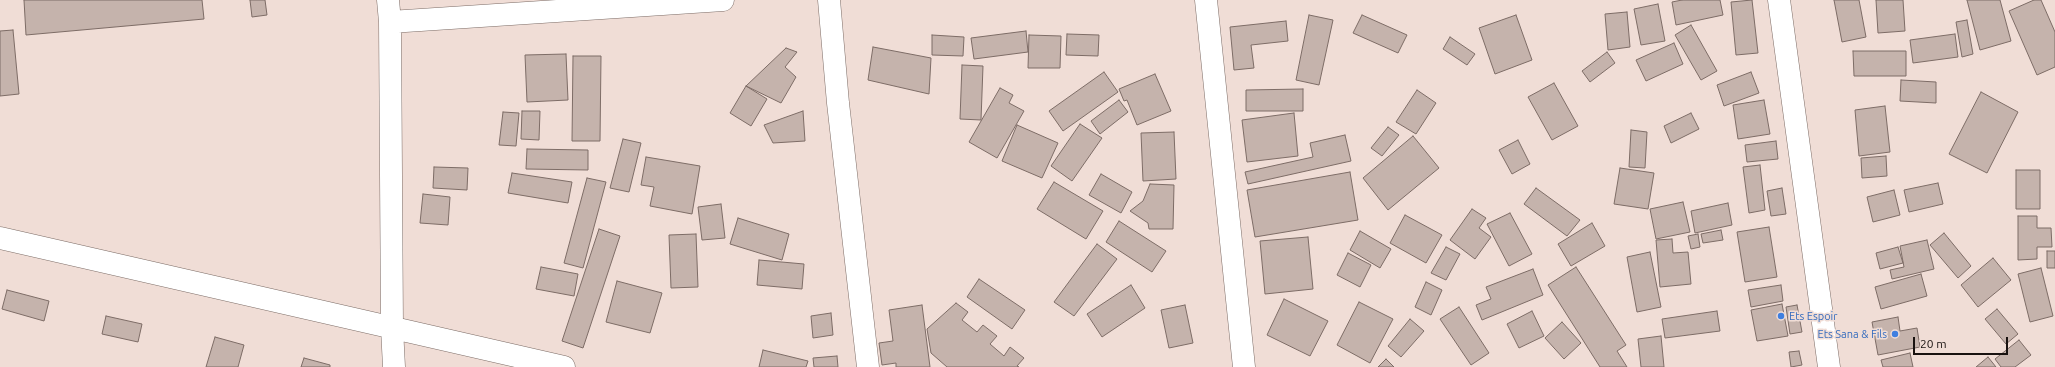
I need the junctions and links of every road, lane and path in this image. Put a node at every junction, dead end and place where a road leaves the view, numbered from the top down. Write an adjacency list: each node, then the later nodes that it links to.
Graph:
1 (388, 0): 6 (street)
2 (723, 0): 6 (street)
3 (829, 0): 11 (street)
4 (1206, 0): 12 (street)
5 (1779, 0): 13 (street)
6 (390, 22): 8 (street)
7 (0, 238): 8 (street)
8 (392, 328): 9 (street); 10 (street)
9 (394, 367)
10 (564, 367)
11 (868, 367)
12 (1244, 367)
13 (1829, 367)

